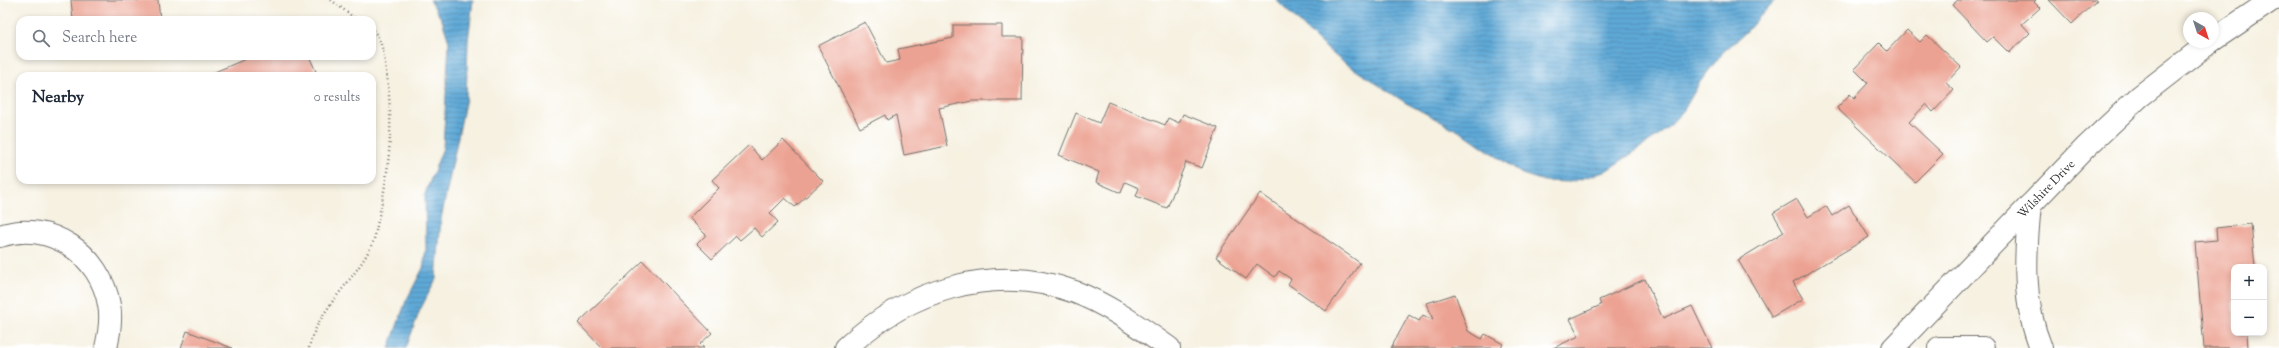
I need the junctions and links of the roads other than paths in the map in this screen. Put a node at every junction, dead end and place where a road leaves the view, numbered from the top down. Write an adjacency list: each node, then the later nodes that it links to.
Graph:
1 (2272, 0): 2 (street)
2 (2219, 36)
3 (2202, 48): 4 (street, Wilshire Drive)
4 (2030, 205): 9 (street, Wilshire Drive); 12 (street)
5 (0, 236): 6 (street)
6 (106, 348)
7 (846, 348): 8 (street)
8 (1169, 348)
9 (1893, 348)
10 (1940, 348): 11 (street)
11 (1983, 348)
12 (2041, 348)

